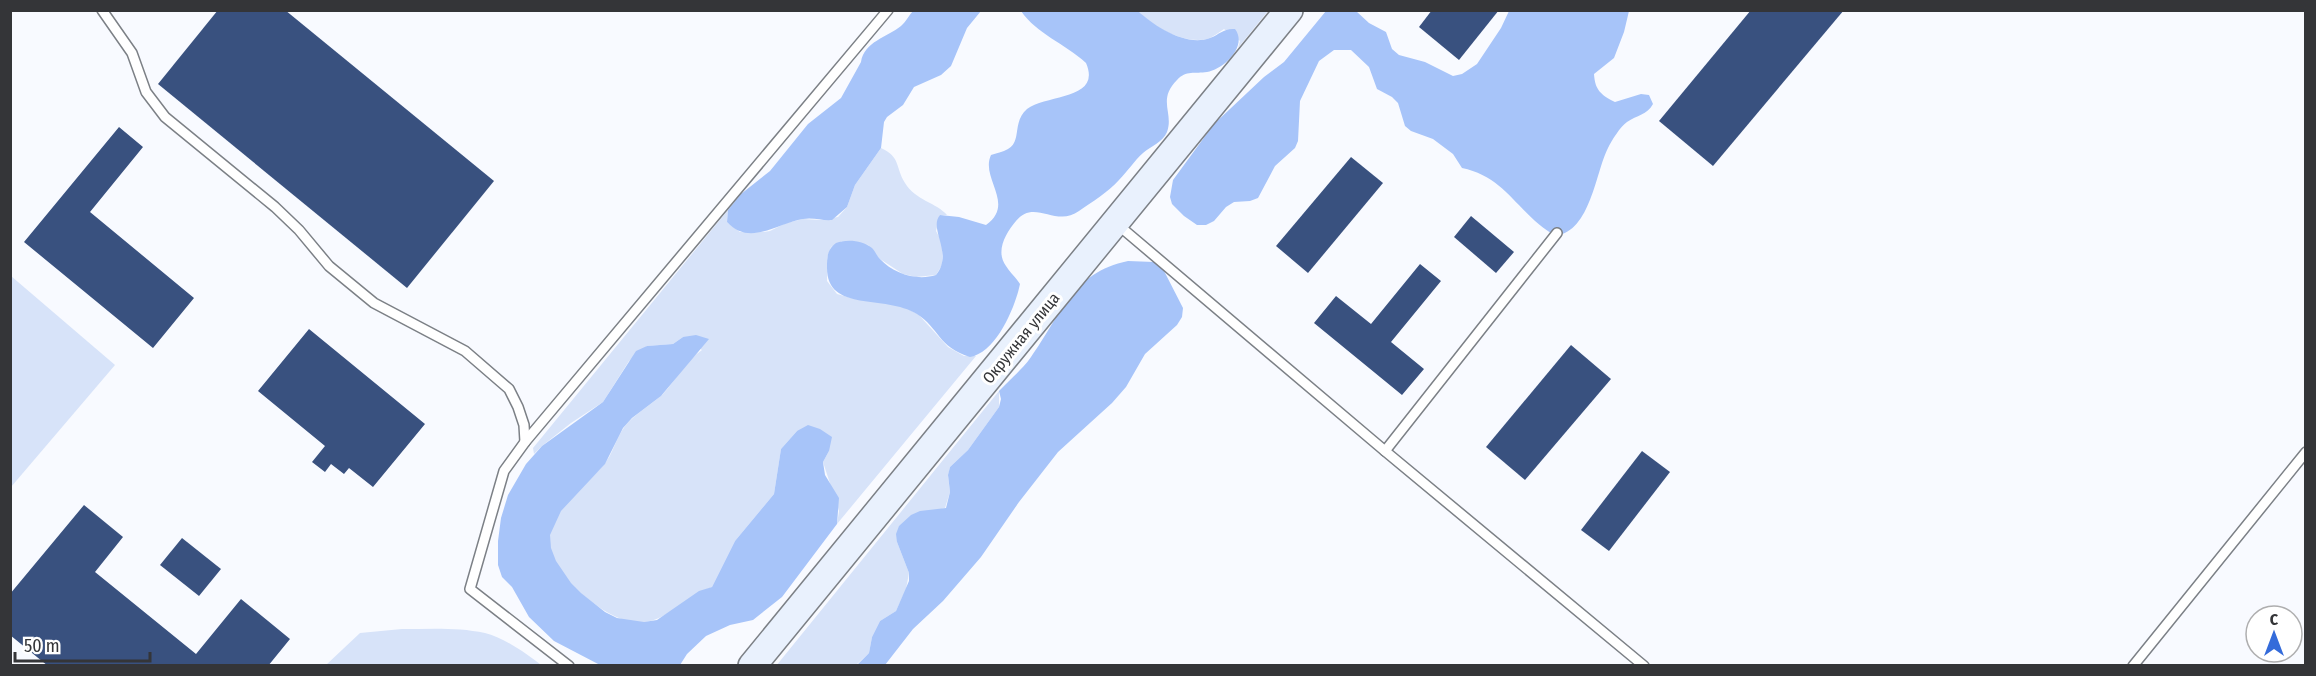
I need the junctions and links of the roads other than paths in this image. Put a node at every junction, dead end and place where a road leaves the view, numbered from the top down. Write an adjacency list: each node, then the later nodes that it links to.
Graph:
1 (102, 10): 6 (lane)
2 (888, 10): 6 (lane)
3 (1289, 10): 4 (main road, Окружная улица)
4 (1116, 222): 7 (lane); 10 (main road, Окружная улица)
5 (1557, 233): 7 (lane)
6 (525, 442): 9 (lane)
7 (1385, 451): 11 (lane)
8 (2306, 452): 12 (lane)
9 (569, 666)
10 (752, 666)
11 (1644, 666)
12 (2133, 666)

